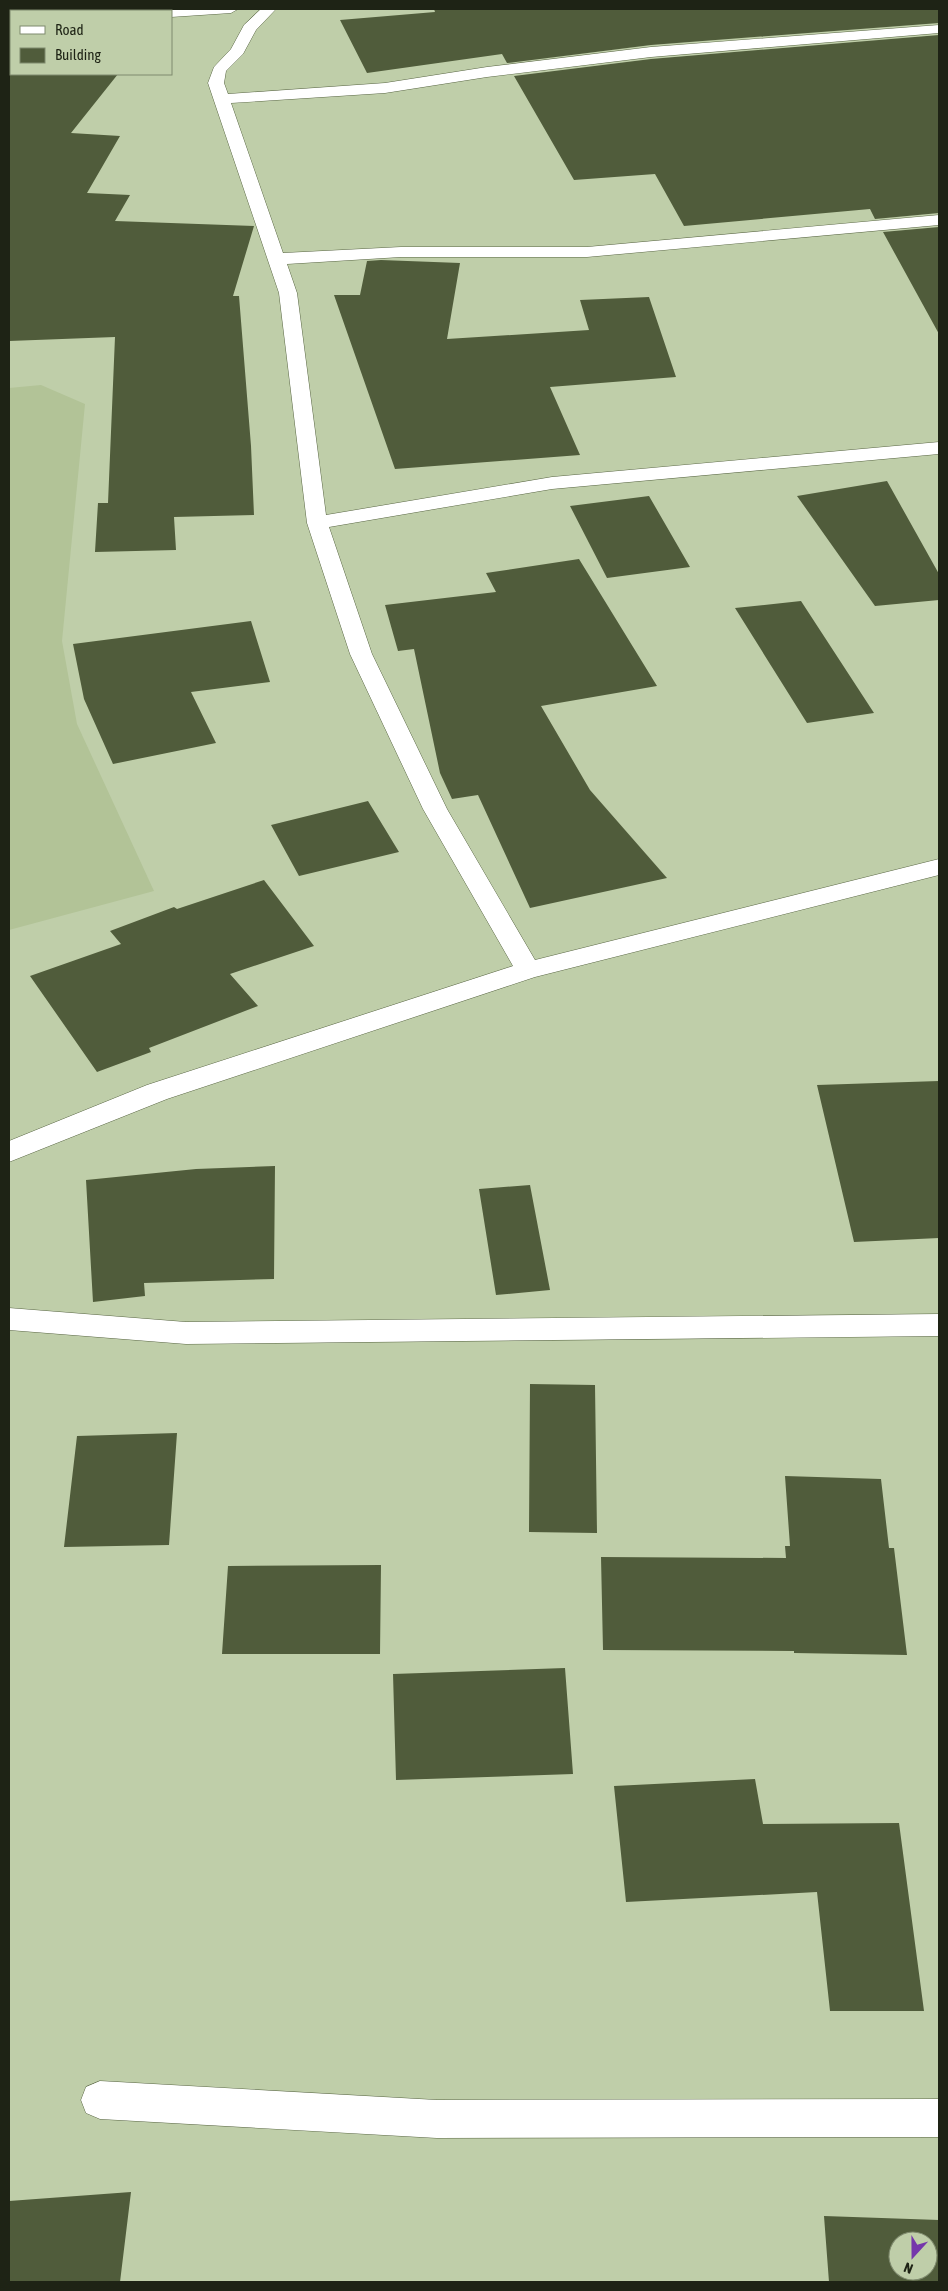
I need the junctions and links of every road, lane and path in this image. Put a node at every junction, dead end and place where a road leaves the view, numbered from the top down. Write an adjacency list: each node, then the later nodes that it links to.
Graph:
1 (231, 9): 3 (street)
2 (269, 9): 5 (street)
3 (172, 13)
4 (939, 29): 5 (street)
5 (222, 98): 7 (street)
6 (939, 220): 7 (street)
7 (276, 259): 9 (street)
8 (939, 448): 9 (street)
9 (317, 523): 11 (street)
10 (939, 867): 11 (street)
11 (528, 970): 12 (street)
12 (9, 1152)
13 (9, 1319): 14 (street)
14 (939, 1325)
15 (100, 2100): 16 (street)
16 (939, 2118)

